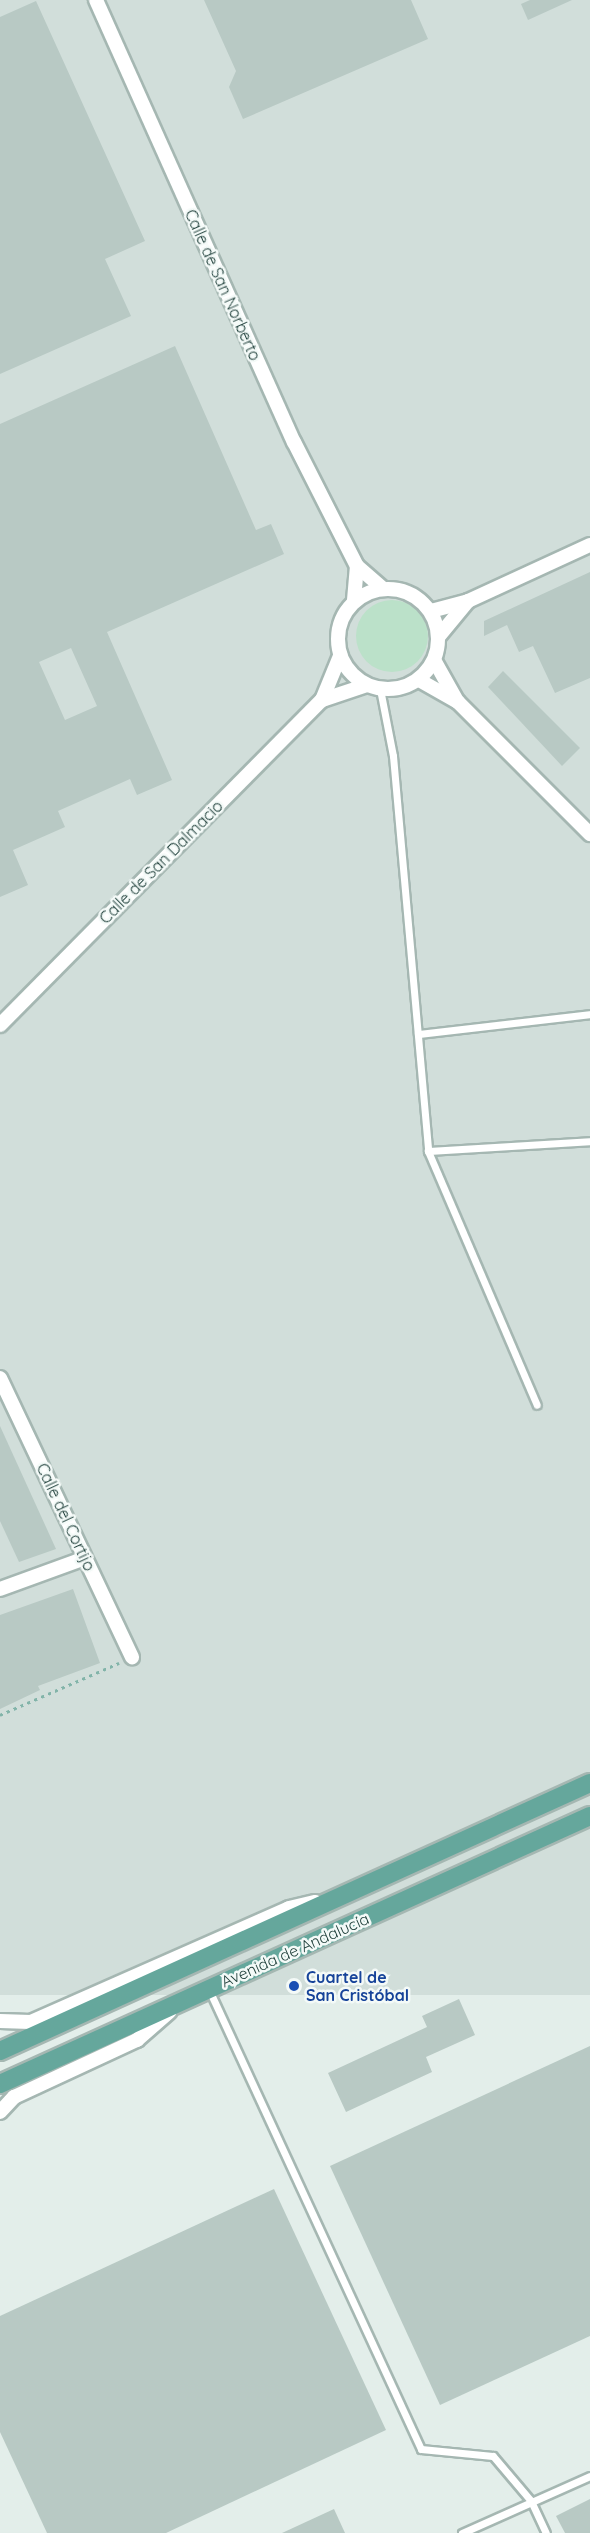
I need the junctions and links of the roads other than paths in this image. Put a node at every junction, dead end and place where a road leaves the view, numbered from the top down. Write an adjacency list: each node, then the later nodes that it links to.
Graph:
1 (96, 0): 3 (street, Calle de San Norberto)
2 (590, 545): 6 (street)
3 (357, 566): 4 (street, Calle de San Norberto); 5 (street)
4 (381, 587): 5 (street); 7 (street)
5 (354, 600): 9 (street)
6 (468, 601): 7 (street); 8 (street)
7 (431, 611): 8 (street)
8 (439, 636): 10 (street)
9 (340, 656): 12 (street); 13 (street, Calle de San Dalmacio)
10 (434, 660): 11 (street); 14 (street)
11 (419, 680): 12 (street); 14 (street)
12 (373, 687): 13 (street, Calle de San Dalmacio); 18 (lane)
13 (322, 700): 17 (street, Calle de San Dalmacio)
14 (458, 702): 15 (street)
15 (590, 834)
16 (590, 1014): 18 (lane)
17 (0, 1025)
18 (418, 1034): 20 (lane)
19 (590, 1141): 20 (lane)
20 (428, 1151): 22 (lane)
21 (0, 1378): 23 (street, Calle del Cortijo)
22 (537, 1405)
23 (85, 1558): 24 (street); 25 (street, Calle del Cortijo)
24 (0, 1589)
25 (132, 1657)
26 (590, 1783): 28 (main road, Avenida de Andalucía)
27 (590, 1816): 29 (main road, Avenida de Andalucía)
28 (332, 1898): 31 (street, Avenida de Andalucía); 32 (main road, Avenida de Andalucía)
29 (208, 1989): 30 (main road, Avenida de Andalucía); 36 (lane)
30 (176, 2005): 33 (main road, Avenida de Andalucía); 34 (street)
31 (0, 2021)
32 (0, 2051)
33 (0, 2084)
34 (0, 2112)
35 (590, 2476): 36 (lane)
36 (531, 2501): 37 (lane); 38 (lane)
37 (462, 2533)
38 (546, 2533)

